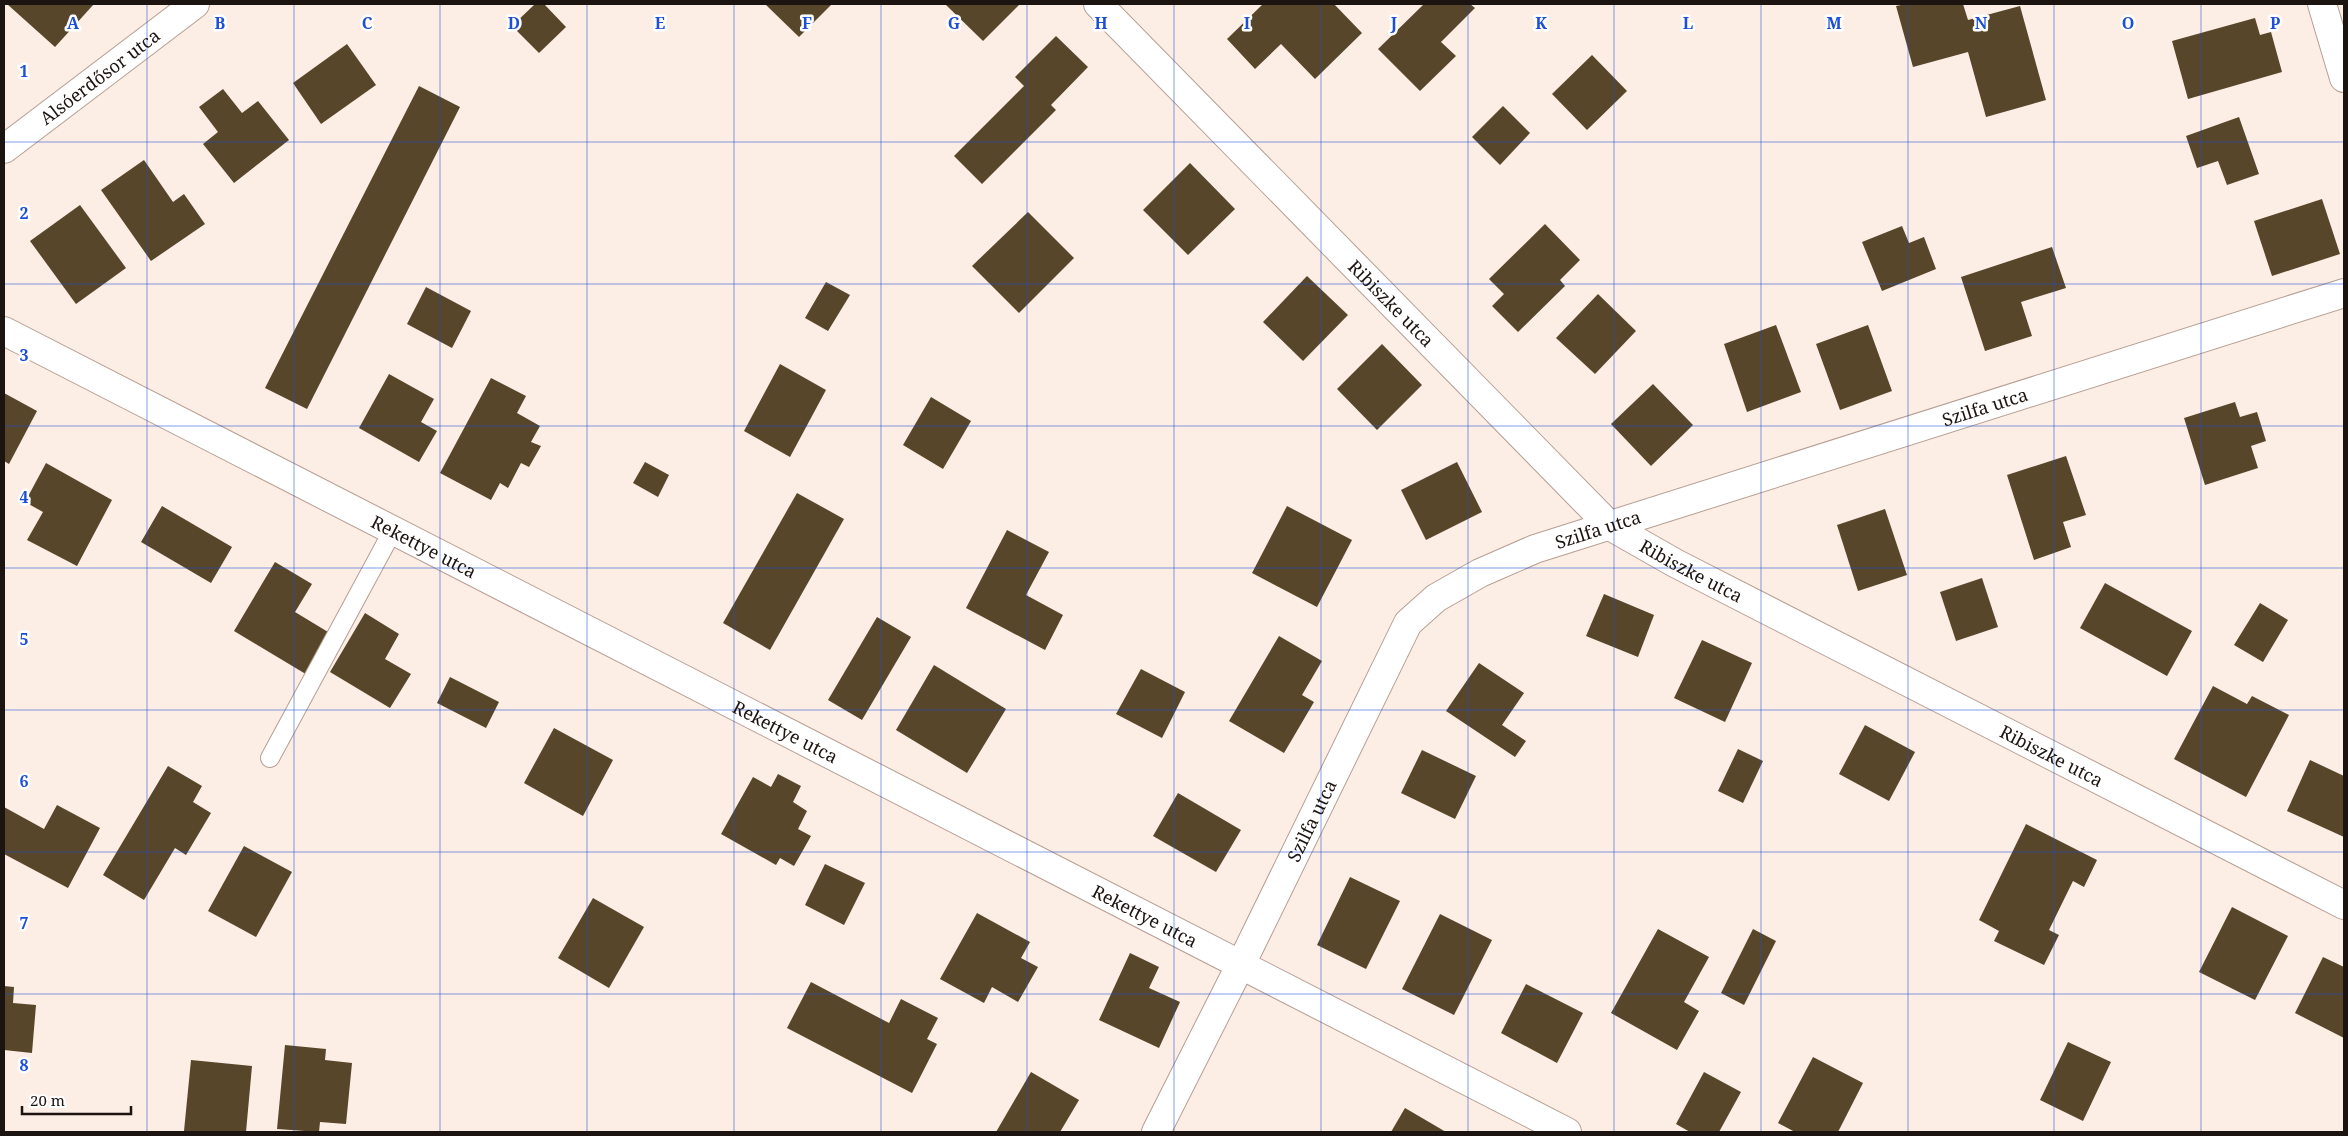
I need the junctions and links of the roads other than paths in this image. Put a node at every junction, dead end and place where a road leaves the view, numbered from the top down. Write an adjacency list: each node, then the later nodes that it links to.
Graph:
1 (195, 4): 5 (street, Alsóerdősor utca)
2 (1098, 4): 8 (street, Ribiszke utca)
3 (2322, 4): 4 (street)
4 (2344, 78)
5 (4, 149)
6 (2344, 293): 8 (street, Szilfa utca)
7 (4, 331): 9 (street, Rekettye utca)
8 (1610, 526): 11 (street, Ribiszke utca); 12 (street, Szilfa utca)
9 (392, 532): 10 (lane); 12 (street, Rekettye utca)
10 (270, 758)
11 (2344, 905)
12 (1240, 965): 13 (street, Szilfa utca); 14 (street, Rekettye utca)
13 (1156, 1132)
14 (1567, 1132)

